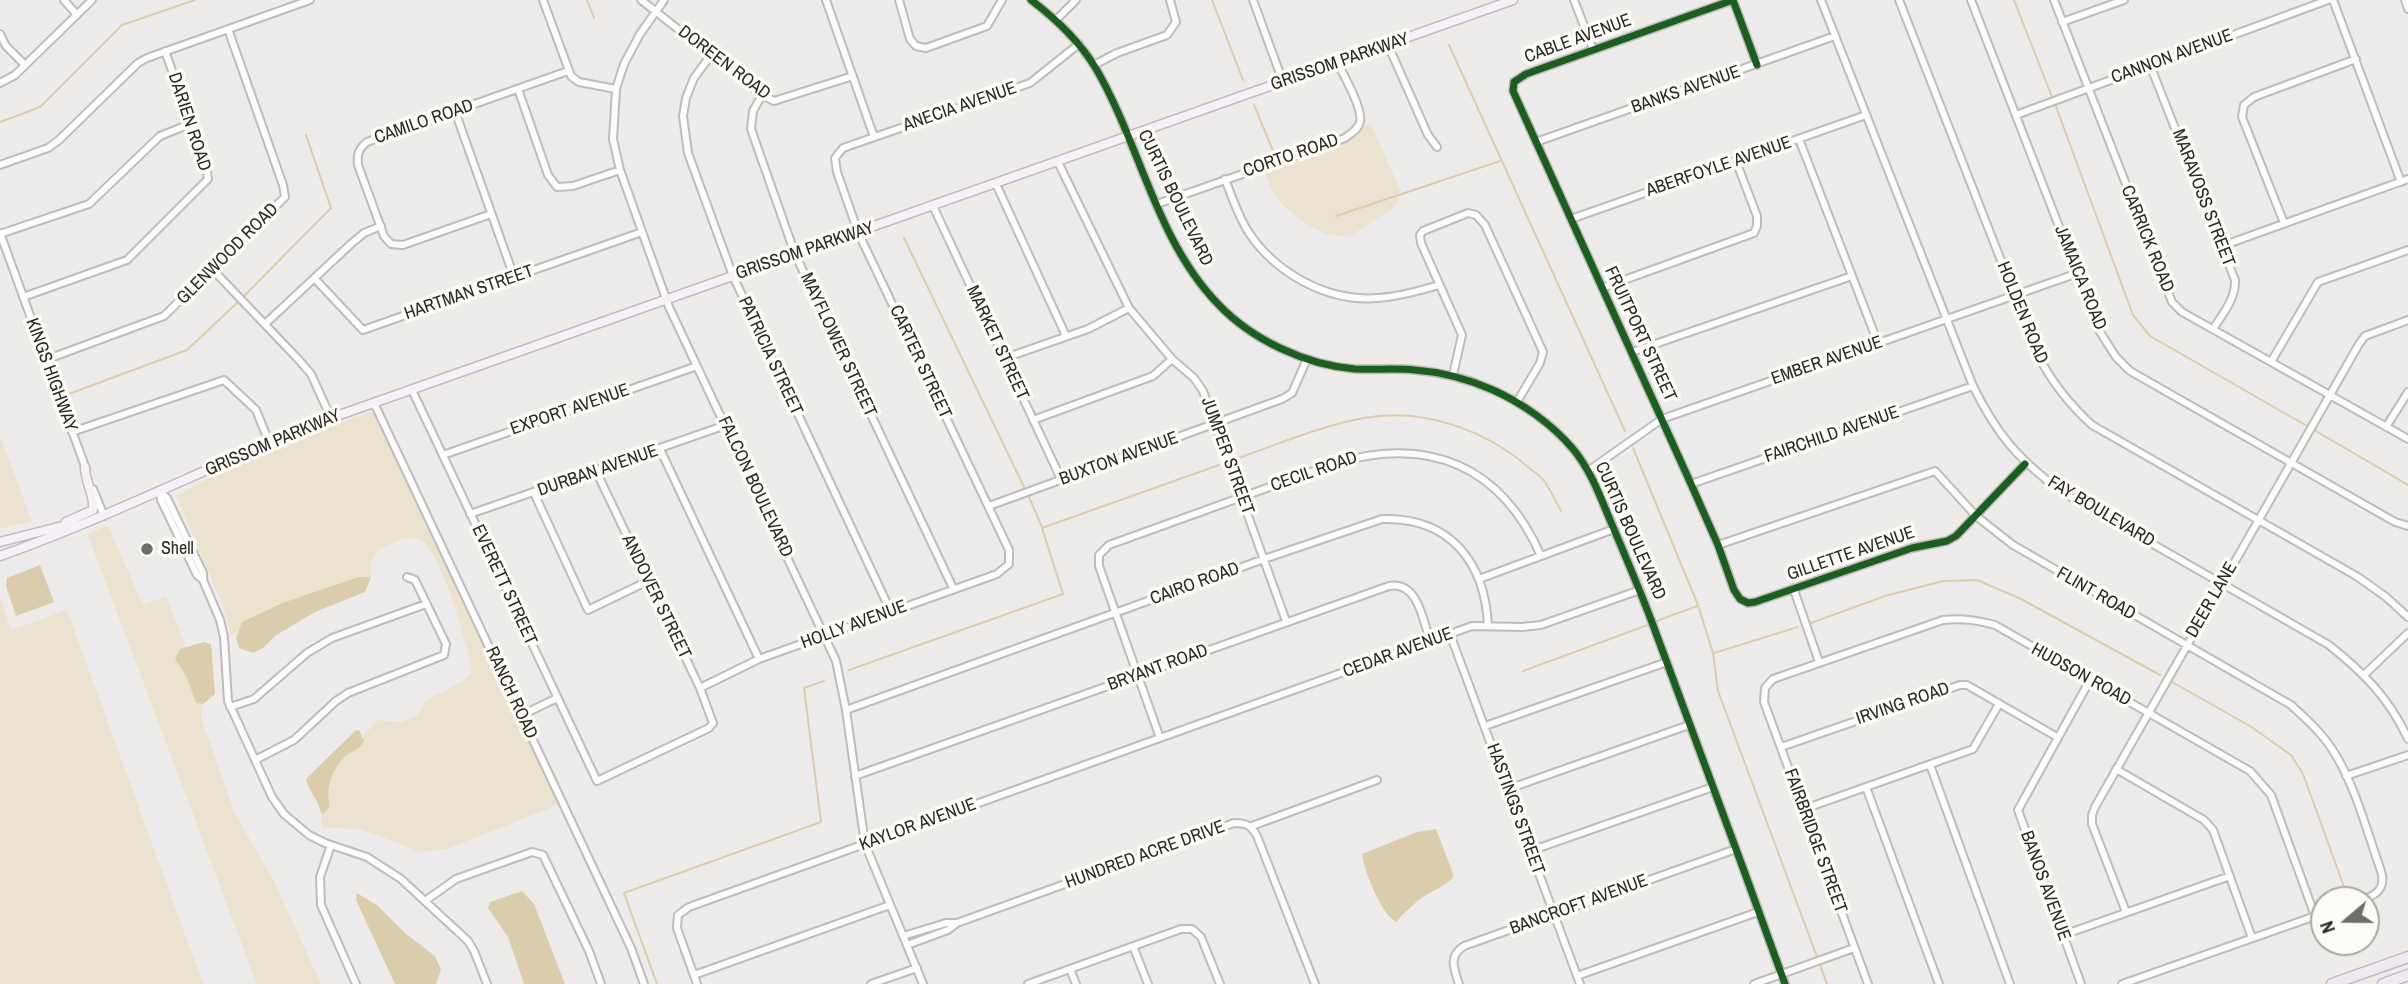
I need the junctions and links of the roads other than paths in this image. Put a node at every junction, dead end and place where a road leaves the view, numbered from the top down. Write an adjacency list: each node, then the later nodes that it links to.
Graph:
1 (64, 0): 27 (street)
2 (92, 0): 27 (street)
3 (310, 0): 30 (street)
4 (543, 0): 44 (street)
5 (641, 0): 26 (street, DOREEN ROAD)
6 (664, 0): 26 (street, FALCON BOULEVARD)
7 (826, 0): 45 (street)
8 (899, 0): 9 (street)
9 (1002, 0)
10 (1031, 0): 28 (street, CURTIS BOULEVARD)
11 (1076, 0): 28 (street)
12 (1170, 0): 41 (street)
13 (1253, 0): 47 (street)
14 (1513, 0): 34 (main road, GRISSOM PARKWAY)
15 (1574, 0): 35 (street)
16 (1733, 0): 35 (street, CABLE AVENUE); 42 (street)
17 (1822, 0): 32 (street, FAY BOULEVARD)
18 (1899, 0): 91 (street, HOLDEN ROAD)
19 (1971, 0): 55 (street, JAMAICA ROAD)
20 (2054, 0): 29 (street, CARRICK ROAD)
21 (2124, 0): 29 (street)
22 (2328, 0): 43 (street, CANNON AVENUE)
23 (2333, 0): 38 (street)
24 (2405, 0): 25 (street)
25 (2408, 9)
26 (655, 11): 37 (street, DOREEN ROAD); 51 (street, FALCON BOULEVARD)
27 (77, 15): 40 (street)
28 (1056, 20): 33 (street, CURTIS BOULEVARD)
29 (2062, 22): 49 (street, CARRICK ROAD)
30 (228, 29): 36 (street); 82 (street, GLENWOOD ROAD)
31 (0, 34): 40 (street)
32 (1835, 36): 42 (street, BANKS AVENUE); 54 (street, FAY BOULEVARD)
33 (1079, 44): 41 (street, CURTIS BOULEVARD); 57 (street, ANECIA AVENUE)
34 (1388, 45): 39 (main road, GRISSOM PARKWAY); 61 (street)
35 (1593, 49): 48 (street, CABLE AVENUE)
36 (165, 51): 56 (street, DARIEN ROAD); 65 (street)
37 (711, 55): 52 (street, DOREEN ROAD); 84 (street, PATRICIA STREET)
38 (2356, 59): 68 (street); 74 (street)
39 (1338, 63): 47 (main road, GRISSOM PARKWAY); 67 (street, CORTO ROAD)
40 (25, 65): 46 (street)
41 (1094, 65): 58 (street, CURTIS BOULEVARD)
42 (1757, 65): 60 (street, BANKS AVENUE)
43 (2150, 65): 49 (street, CANNON AVENUE); 79 (street, MARAVOSS STREET)
44 (568, 71): 50 (street, CAMILO ROAD); 51 (street)
45 (853, 76): 52 (street, DOREEN ROAD); 57 (street)
46 (0, 82)
47 (1283, 82): 58 (main road, GRISSOM PARKWAY)
48 (1514, 82): 60 (street, FRUITPORT STREET)
49 (2088, 88): 55 (street, CANNON AVENUE); 97 (street, CARRICK ROAD)
50 (518, 89): 53 (street, CAMILO ROAD); 66 (street)
51 (617, 89): 66 (street, FALCON BOULEVARD)
52 (762, 95): 81 (street, MAYFLOWER STREET)
53 (455, 111): 72 (street); 75 (street, CAMILO ROAD)
54 (1866, 115): 59 (street, ABERFOYLE AVENUE); 94 (street, FAY BOULEVARD)
55 (2016, 115): 83 (street, JAMAICA ROAD)
56 (190, 124): 78 (street); 90 (street, DARIEN ROAD)
57 (874, 137): 62 (street, ANECIA AVENUE)
58 (1128, 138): 64 (main road, GRISSOM PARKWAY); 70 (street, CURTIS BOULEVARD)
59 (1799, 139): 63 (street, ABERFOYLE AVENUE); 85 (street)
60 (1536, 142): 73 (street, FRUITPORT STREET)
61 (1437, 147)
62 (835, 158): 77 (street, CARTER STREET)
63 (1736, 161): 73 (street, ABERFOYLE AVENUE); 89 (street)
64 (1058, 162): 69 (main road, GRISSOM PARKWAY); 93 (street, JUMPER STREET)
65 (0, 165)
66 (620, 170): 76 (street, FALCON BOULEVARD)
67 (1225, 179): 70 (street, CORTO ROAD); 88 (street)
68 (2405, 181): 74 (street)
69 (996, 184): 71 (main road, GRISSOM PARKWAY); 98 (street)
70 (1157, 204): 103 (street, CURTIS BOULEVARD)
71 (933, 206): 77 (main road, GRISSOM PARKWAY); 101 (street, MARKET STREET)
72 (491, 214): 75 (street); 86 (street)
73 (1571, 219): 89 (street, FRUITPORT STREET)
74 (2284, 223): 79 (street)
75 (381, 226): 87 (street)
76 (642, 232): 86 (street, HARTMAN STREET); 92 (street, FALCON BOULEVARD)
77 (858, 232): 81 (main road, GRISSOM PARKWAY); 135 (street, CARTER STREET)
78 (0, 234): 90 (street, KINGS HIGHWAY)
79 (2222, 246): 97 (street, MARAVOSS STREET)
80 (2408, 250): 105 (street)
81 (795, 254): 84 (main road, GRISSOM PARKWAY); 153 (street, MAYFLOWER STREET)
82 (213, 270): 96 (street); 104 (street, GLENWOOD ROAD)
83 (2078, 273): 91 (street, EMBER AVENUE); 125 (street, JAMAICA ROAD)
84 (733, 276): 92 (main road, GRISSOM PARKWAY); 158 (street, PATRICIA STREET)
85 (1852, 276): 99 (street); 100 (street)
86 (514, 277): 87 (street, HARTMAN STREET)
87 (315, 279): 96 (street)
88 (1439, 285): 107 (street); 113 (street)
89 (1602, 288): 100 (street, FRUITPORT STREET)
90 (23, 297): 104 (street, KINGS HIGHWAY)
91 (2014, 297): 94 (street, EMBER AVENUE); 139 (street, HOLDEN ROAD)
92 (666, 299): 106 (street, FALCON BOULEVARD); 109 (main road, GRISSOM PARKWAY)
93 (1129, 308): 98 (street); 102 (street, JUMPER STREET)
94 (1947, 319): 99 (street, EMBER AVENUE); 108 (street, FAY BOULEVARD)
95 (2408, 320): 111 (street, DEER LANE)
96 (265, 324): 114 (street)
97 (2213, 329): 105 (street, CARRICK ROAD)
98 (1066, 336): 101 (street)
99 (1878, 343): 115 (street, EMBER AVENUE)
100 (1632, 352): 115 (street, FRUITPORT STREET)
101 (1005, 358): 116 (street, MARKET STREET)
102 (1171, 359): 116 (street); 117 (street, JUMPER STREET)
103 (1307, 359): 107 (street, CURTIS BOULEVARD); 117 (street, BUXTON AVENUE)
104 (46, 360): 120 (street, KINGS HIGHWAY)
105 (2271, 362): 111 (street, CARRICK ROAD)
106 (697, 366): 118 (street, FALCON BOULEVARD); 124 (street, EXPORT AVENUE)
107 (1453, 375): 113 (street, CURTIS BOULEVARD)
108 (1973, 386): 126 (street, FAY BOULEVARD); 131 (street, FAIRCHILD AVENUE)
109 (412, 390): 112 (main road, GRISSOM PARKWAY); 124 (street, EVERETT STREET)
110 (2408, 393): 119 (street)
111 (2329, 395): 119 (street, CARRICK ROAD); 125 (street, DEER LANE)
112 (374, 402): 114 (main road, GRISSOM PARKWAY); 181 (street, RANCH ROAD)
113 (1517, 402): 129 (street, CURTIS BOULEVARD)
114 (331, 418): 122 (main road, GRISSOM PARKWAY)
115 (1662, 419): 129 (street, EMBER AVENUE); 131 (street, FRUITPORT STREET)
116 (1033, 420): 130 (street, MARKET STREET)
117 (1215, 424): 130 (street, BUXTON AVENUE); 134 (street, JUMPER STREET)
118 (726, 425): 123 (street, DURBAN AVENUE); 165 (street, FALCON BOULEVARD)
119 (2386, 427): 121 (street, CARRICK ROAD)
120 (72, 432): 122 (street); 127 (street, KINGS HIGHWAY)
121 (2408, 439)
122 (268, 442): 132 (main road, GRISSOM PARKWAY)
123 (660, 449): 128 (street, DURBAN AVENUE); 168 (street)
124 (443, 455): 136 (street, EVERETT STREET)
125 (2291, 463): 139 (street, DEER LANE); 140 (street, JAMAICA ROAD)
126 (2025, 464): 138 (street, GILLETTE AVENUE); 152 (street, FAY BOULEVARD)
127 (85, 467): 137 (street, KINGS HIGHWAY); 141 (main road)
128 (596, 471): 133 (street, DURBAN AVENUE); 151 (street, ANDOVER STREET)
129 (1588, 471): 142 (street, CURTIS BOULEVARD)
130 (1061, 479): 135 (street, BUXTON AVENUE)
131 (1691, 484): 144 (street, FRUITPORT STREET)
132 (160, 492): 137 (main road, GRISSOM PARKWAY); 178 (street)
133 (534, 493): 136 (street, DURBAN AVENUE); 151 (street)
134 (1242, 497): 146 (street, CECIL ROAD); 147 (street, JUMPER STREET); 159 (street, CECIL ROAD)
135 (989, 506): 148 (street, CARTER STREET)
136 (470, 514): 175 (street, EVERETT STREET)
137 (104, 516): 141 (main road, GRISSOM PARKWAY); 145 (main road, GRISSOM PARKWAY)
138 (1976, 516): 144 (street, FLINT ROAD); 155 (street, GILLETTE AVENUE); 167 (street, FLINT ROAD)
139 (2258, 520): 152 (street, DEER LANE); 160 (street, HOLDEN ROAD)
140 (2408, 526)
141 (51, 529): 143 (main road, GRISSOM PARKWAY)
142 (1614, 529): 146 (street); 154 (street, CURTIS BOULEVARD)
143 (0, 542)
144 (1718, 545): 156 (street, FRUITPORT STREET)
145 (0, 555)
146 (1541, 555): 150 (street)
147 (1264, 559): 150 (street, CAIRO ROAD); 159 (street, CAIRO ROAD); 161 (street, JUMPER STREET)
148 (1009, 564): 153 (street, HOLLY AVENUE)
149 (407, 578): 157 (street)
150 (1479, 579): 162 (street, CAIRO ROAD)
151 (648, 581): 174 (street, ANDOVER STREET)
152 (2222, 583): 167 (street, DEER LANE); 171 (street, FAY BOULEVARD)
153 (953, 588): 158 (street, HOLLY AVENUE)
154 (1640, 590): 162 (street, CEDAR AVENUE); 169 (street, CURTIS BOULEVARD)
155 (1794, 590): 156 (street, GILLETTE AVENUE); 170 (street)
156 (1740, 599)
157 (426, 604): 178 (street); 189 (street)
158 (891, 612): 165 (street, HOLLY AVENUE)
159 (1117, 612): 172 (street); 179 (street, CAIRO ROAD)
160 (2408, 617)
161 (1286, 621): 166 (street, BRYANT ROAD); 172 (street, BRYANT ROAD)
162 (1488, 626): 164 (street, CEDAR AVENUE)
163 (2408, 633): 171 (street)
164 (1450, 634): 166 (street, CEDAR AVENUE); 183 (street, HASTINGS STREET)
165 (825, 635): 168 (street, HOLLY AVENUE); 179 (street, FALCON BOULEVARD)
166 (1430, 640): 185 (street, CEDAR AVENUE)
167 (2186, 645): 180 (street, DEER LANE); 193 (street, FLINT ROAD)
168 (759, 659): 174 (street, HOLLY AVENUE)
169 (1667, 662): 182 (street, CURTIS BOULEVARD); 183 (street)
170 (1819, 662): 173 (street, HUDSON ROAD); 176 (street, HUDSON ROAD)
171 (2365, 674): 186 (street, FAY BOULEVARD)
172 (1138, 676): 185 (street); 192 (street, BRYANT ROAD)
173 (2090, 680): 180 (street, HUDSON ROAD); 184 (street, BANOS AVENUE)
174 (699, 688): 194 (street, ANDOVER STREET)
175 (557, 698): 181 (street); 194 (street, EVERETT STREET)
176 (1763, 698): 187 (street, FAIRBRIDGE STREET)
177 (1999, 704): 184 (street, IRVING ROAD); 187 (street, IRVING ROAD); 190 (street)
178 (230, 707): 189 (street)
179 (846, 710): 192 (street, FALCON BOULEVARD)
180 (2148, 712): 191 (street, DEER LANE); 208 (street, HUDSON ROAD)
181 (522, 715): 231 (street, RANCH ROAD)
182 (1689, 725): 196 (street, CURTIS BOULEVARD); 198 (street)
183 (1485, 726): 198 (street, HASTINGS STREET)
184 (2057, 737): 215 (street, BANOS AVENUE)
185 (1160, 738): 201 (street, KAYLOR AVENUE)
186 (2408, 739)
187 (1781, 747): 199 (street, FAIRBRIDGE STREET)
188 (2408, 755): 193 (street)
189 (256, 760): 202 (street)
190 (1930, 765): 197 (street); 246 (street)
191 (2116, 769): 205 (street); 211 (street, DEER LANE)
192 (855, 776): 201 (street, FALCON BOULEVARD)
193 (2346, 776): 206 (street, FLINT ROAD)
194 (597, 780)
195 (1377, 780): 200 (street, HUNDRED ACRE DRIVE)
196 (1713, 787): 203 (street, CURTIS BOULEVARD); 204 (street)
197 (1866, 787): 199 (street); 245 (street)
198 (1508, 789): 204 (street, HASTINGS STREET)
199 (1804, 809): 220 (street, FAIRBRIDGE STREET)
200 (1252, 826): 214 (street, HUNDRED ACRE DRIVE); 239 (street)
201 (865, 844): 209 (street, FALCON BOULEVARD); 225 (street, KAYLOR AVENUE)
202 (331, 845): 207 (street); 228 (street)
203 (1736, 849): 210 (street, CURTIS BOULEVARD); 212 (street, BANCROFT AVENUE)
204 (1530, 851): 212 (street, HASTINGS STREET)
205 (2230, 876): 211 (street); 217 (street)
206 (2380, 890)
207 (425, 901): 229 (street); 230 (street)
208 (2310, 902)
209 (890, 905): 216 (street, FALCON BOULEVARD); 225 (street)
210 (1758, 912): 224 (street, CURTIS BOULEVARD); 227 (street)
211 (2126, 912): 215 (street)
212 (1554, 913): 227 (street, HASTINGS STREET); 240 (street, BANCROFT AVENUE)
213 (2310, 918): 217 (street)
214 (957, 923): 216 (street, HUNDRED ACRE DRIVE); 218 (street, HUNDRED ACRE DRIVE)
215 (2063, 935): 247 (street, BANOS AVENUE)
216 (903, 936): 218 (street, FALCON BOULEVARD)
217 (2252, 938): 248 (street)
218 (907, 944): 222 (street, FALCON BOULEVARD)
219 (1133, 946): 223 (street); 237 (street); 238 (street)
220 (1854, 948): 224 (street); 244 (street, FAIRBRIDGE STREET)
221 (2408, 957): 249 (highway)
222 (917, 968): 233 (street); 234 (street, FALCON BOULEVARD)
223 (1070, 969): 235 (street); 236 (street)
224 (1782, 974): 242 (street); 243 (street, CURTIS BOULEVARD)
225 (694, 975): 232 (street)
226 (2408, 975): 250 (highway)
227 (1577, 976): 241 (street, HASTINGS STREET)
228 (356, 984)
229 (487, 984)
230 (601, 984)
231 (644, 984)
232 (697, 984)
233 (871, 984)
234 (923, 984)
235 (1028, 984)
236 (1076, 984)
237 (1148, 984)
238 (1220, 984)
239 (1315, 984)
240 (1459, 984)
241 (1580, 984)
242 (1754, 984)
243 (1785, 984)
244 (1868, 984)
245 (1939, 984)
246 (2010, 984)
247 (2081, 984)
248 (2122, 984)
249 (2332, 984)
250 (2383, 984)

